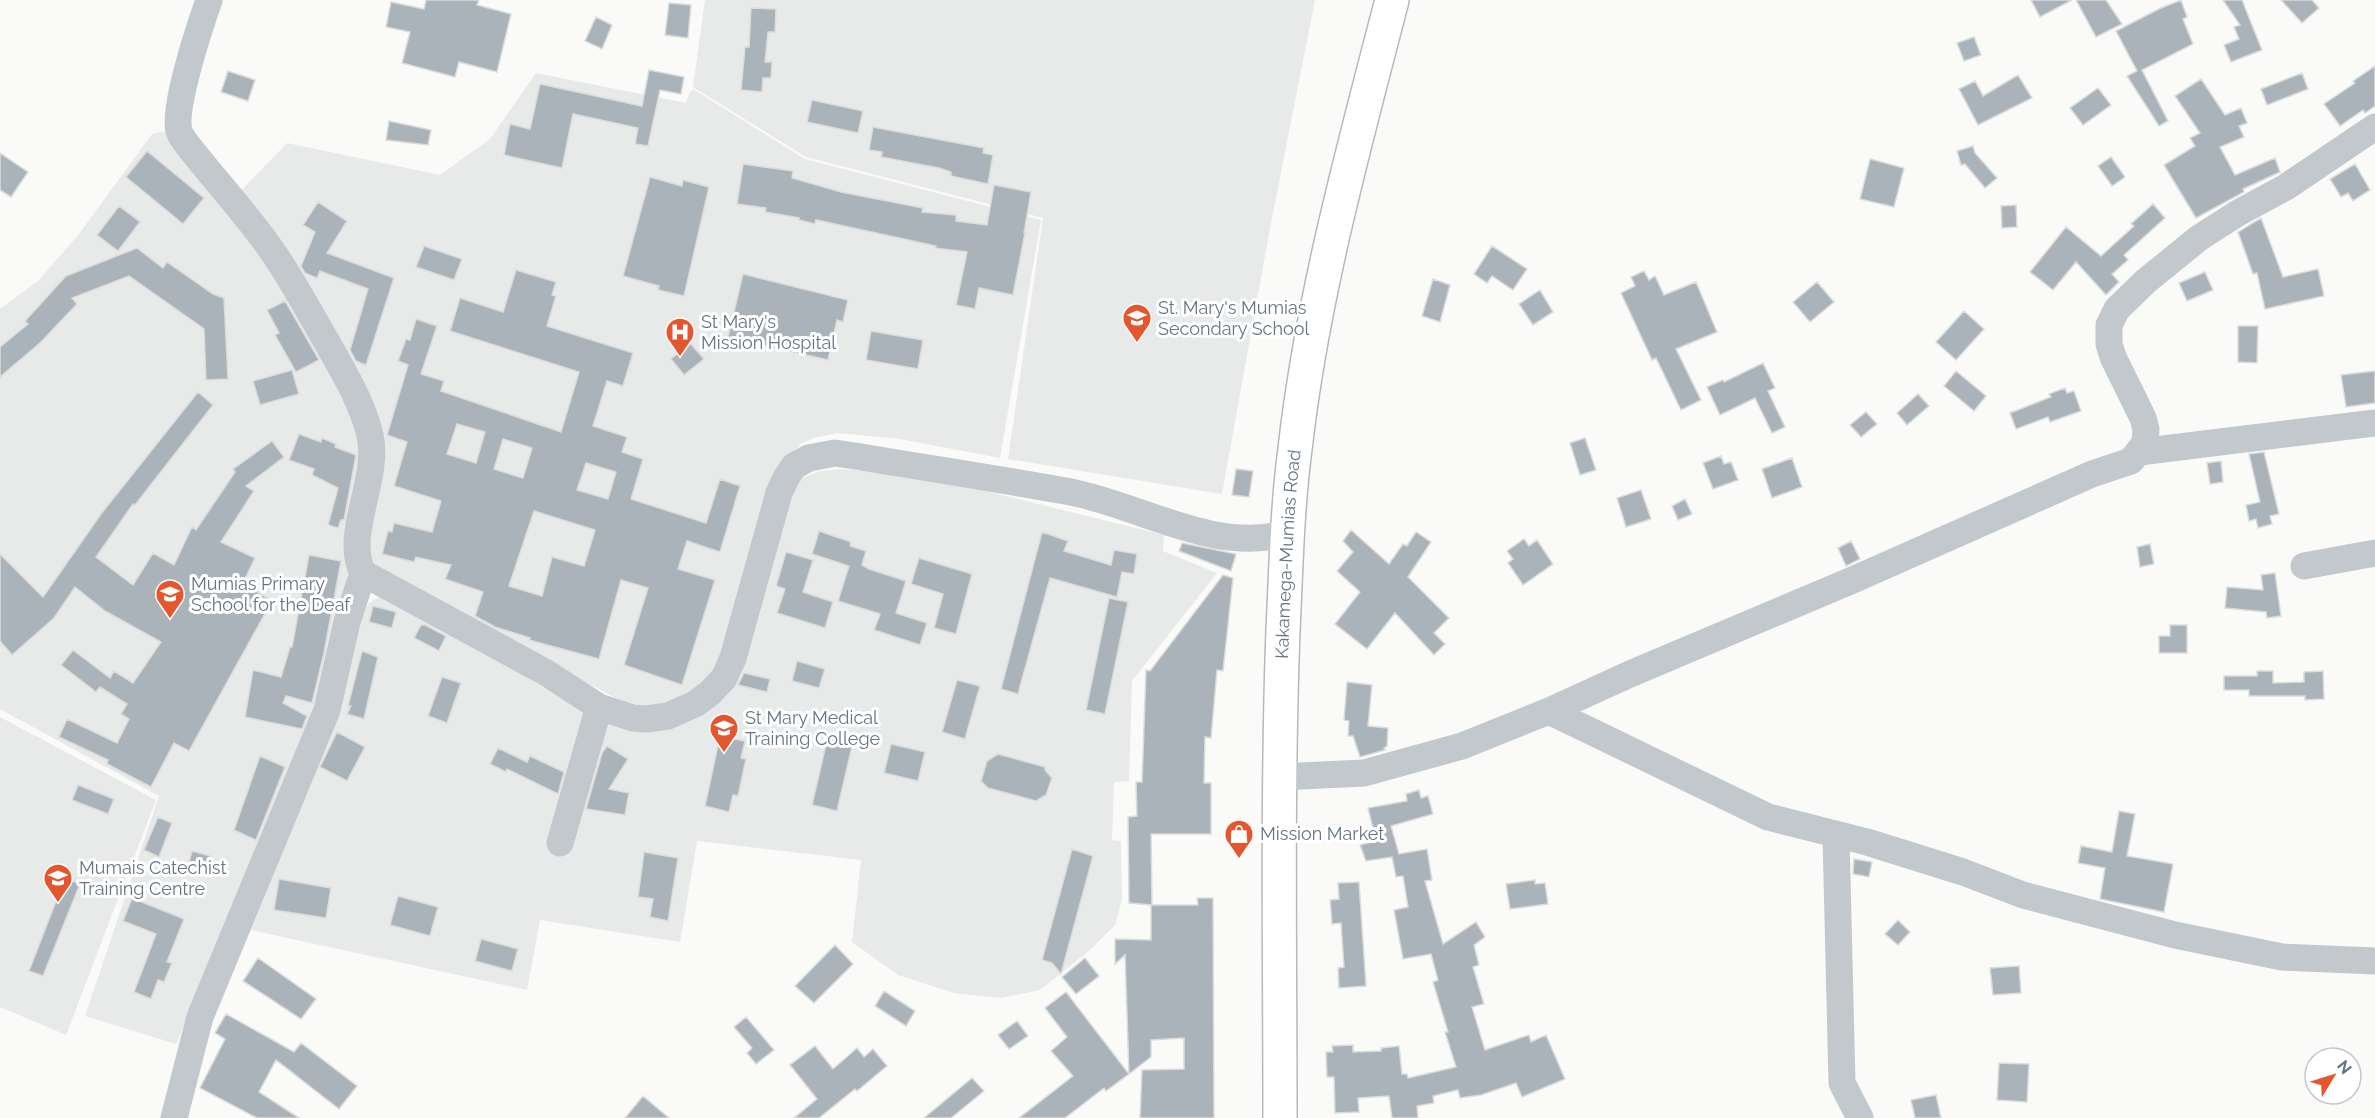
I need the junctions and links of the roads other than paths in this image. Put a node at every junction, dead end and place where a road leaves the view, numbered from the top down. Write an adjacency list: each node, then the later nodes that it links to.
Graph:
1 (1392, 0): 6 (highway, Kakamega-Mumias Road)
2 (203, 1): 9 (street)
3 (2375, 127): 5 (street)
4 (2375, 423): 5 (street)
5 (2139, 452): 11 (street)
6 (1287, 533): 10 (street); 12 (highway, Kakamega-Mumias Road)
7 (2375, 553): 8 (street)
8 (2304, 566)
9 (363, 573): 10 (street); 16 (street)
10 (599, 707): 14 (street)
11 (1549, 711): 12 (street); 13 (street)
12 (1279, 777): 17 (highway, Kakamega-Mumias Road)
13 (1836, 836): 15 (street); 18 (street)
14 (560, 843)
15 (2375, 961)
16 (174, 1118)
17 (1280, 1118)
18 (1860, 1118)

